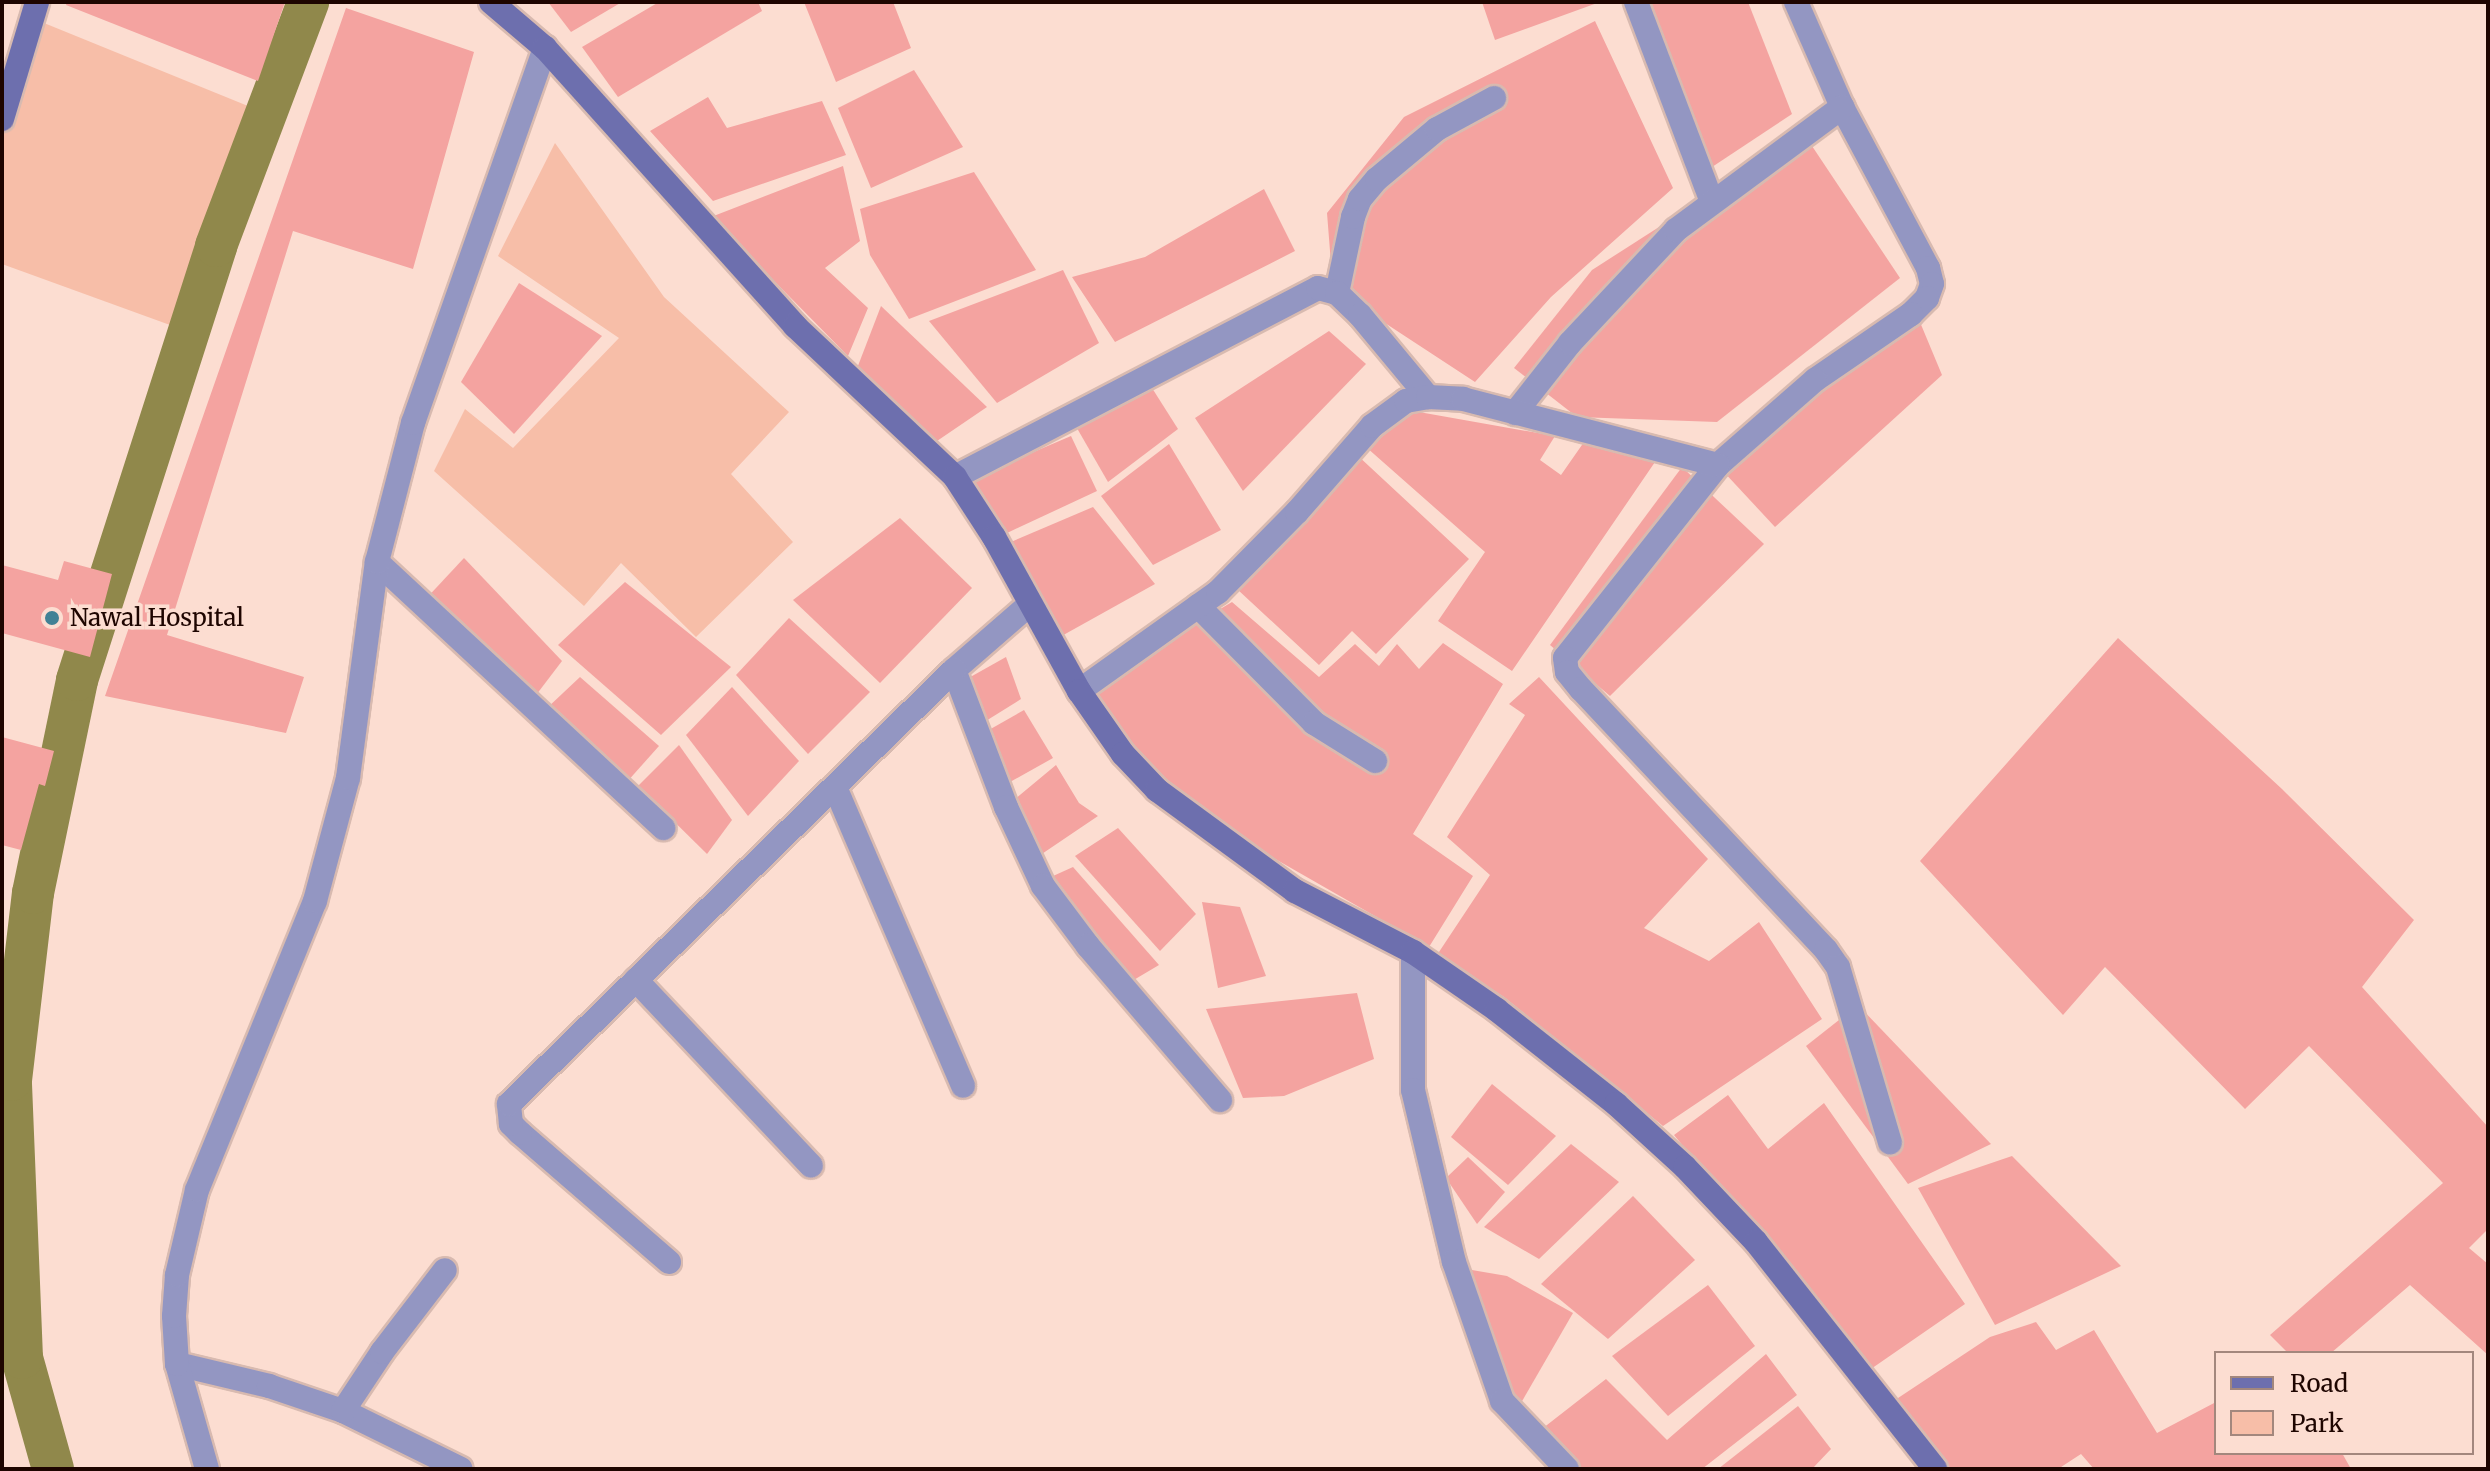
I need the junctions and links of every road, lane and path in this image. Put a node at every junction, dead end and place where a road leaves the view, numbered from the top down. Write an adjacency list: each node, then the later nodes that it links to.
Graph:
1 (37, 2): 8 (street)
2 (491, 2): 5 (street)
3 (1636, 2): 9 (street)
4 (1796, 2): 7 (street)
5 (545, 48): 14 (street); 15 (street)
6 (1494, 98): 10 (street)
7 (1842, 107): 9 (street); 13 (street)
8 (2, 119)
9 (1712, 202): 12 (street)
10 (1337, 293): 11 (street); 14 (street)
11 (1428, 397): 12 (street); 17 (street)
12 (1515, 413): 13 (street)
13 (1718, 465): 27 (street)
14 (955, 477): 16 (street)
15 (377, 562): 22 (street); 31 (street)
16 (1030, 604): 18 (street); 19 (street)
17 (1198, 606): 19 (street); 20 (street)
18 (954, 670): 21 (street); 26 (street)
19 (1079, 691): 23 (street)
20 (1375, 761)
21 (835, 787): 24 (street); 25 (street)
22 (663, 828)
23 (1413, 952): 35 (street); 36 (street)
24 (636, 980): 28 (street); 29 (street)
25 (963, 1086)
26 (1220, 1100)
27 (1890, 1142)
28 (811, 1166)
29 (669, 1262)
30 (445, 1270): 32 (street)
31 (177, 1364): 32 (street); 33 (street)
32 (343, 1411): 34 (street)
33 (207, 1469)
34 (461, 1469)
35 (1567, 1469)
36 (1935, 1469)

